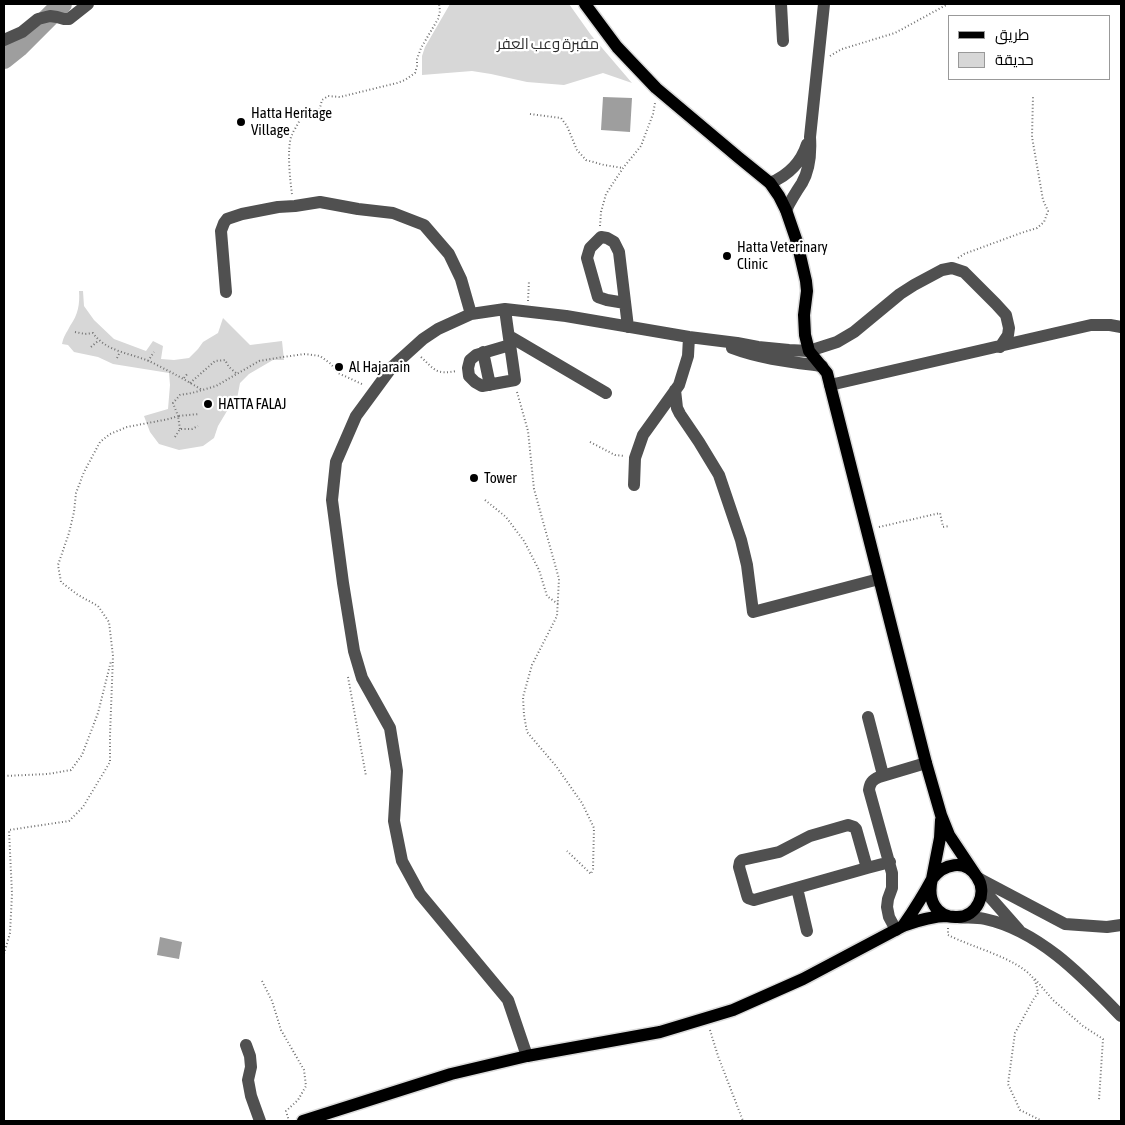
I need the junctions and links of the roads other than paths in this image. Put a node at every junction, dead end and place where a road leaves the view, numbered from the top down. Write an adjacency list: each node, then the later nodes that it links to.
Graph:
1 (88, 4): 5 (street)
2 (585, 4): 8 (main road)
3 (781, 4): 6 (street)
4 (824, 4): 7 (street)
5 (4, 40)
6 (783, 41)
7 (810, 136): 8 (street); 9 (street)
8 (770, 183): 9 (main road)
9 (786, 210): 20 (main road)
10 (226, 292): 13 (street)
11 (625, 302): 11 (street); 14 (street)
12 (505, 309): 13 (street); 14 (street); 17 (street)
13 (471, 314): 45 (street)
14 (628, 326): 16 (street)
15 (1121, 328): 19 (street)
16 (688, 337): 18 (street); 25 (street)
17 (509, 341): 21 (street); 23 (street); 26 (street)
18 (716, 341): 20 (street); 22 (street)
19 (1000, 347): 20 (street); 24 (street)
20 (810, 351): 22 (main road)
21 (484, 352): 23 (street); 23 (street)
22 (822, 366): 24 (main road)
23 (490, 385)
24 (830, 385): 28 (main road)
25 (675, 390): 27 (street); 28 (street)
26 (606, 393)
27 (634, 485)
28 (879, 579): 30 (main road)
29 (868, 717): 31 (street)
30 (926, 763): 31 (street); 32 (main road)
31 (884, 775): 33 (street)
32 (941, 815): 35 (main road); 36 (main road)
33 (890, 862): 34 (street); 40 (street)
34 (867, 868): 37 (street); 37 (street)
35 (978, 878): 36 (main road); 38 (main road); 39 (street); 41 (street)
36 (932, 879): 38 (main road); 40 (main road)
37 (797, 888): 42 (street)
38 (953, 917): 40 (main road); 41 (street)
39 (1121, 925)
40 (900, 928): 45 (main road)
41 (1019, 930): 43 (street)
42 (807, 931)
43 (1121, 1016)
44 (246, 1045): 46 (street)
45 (527, 1056): 47 (main road)
46 (260, 1121)
47 (303, 1121)

